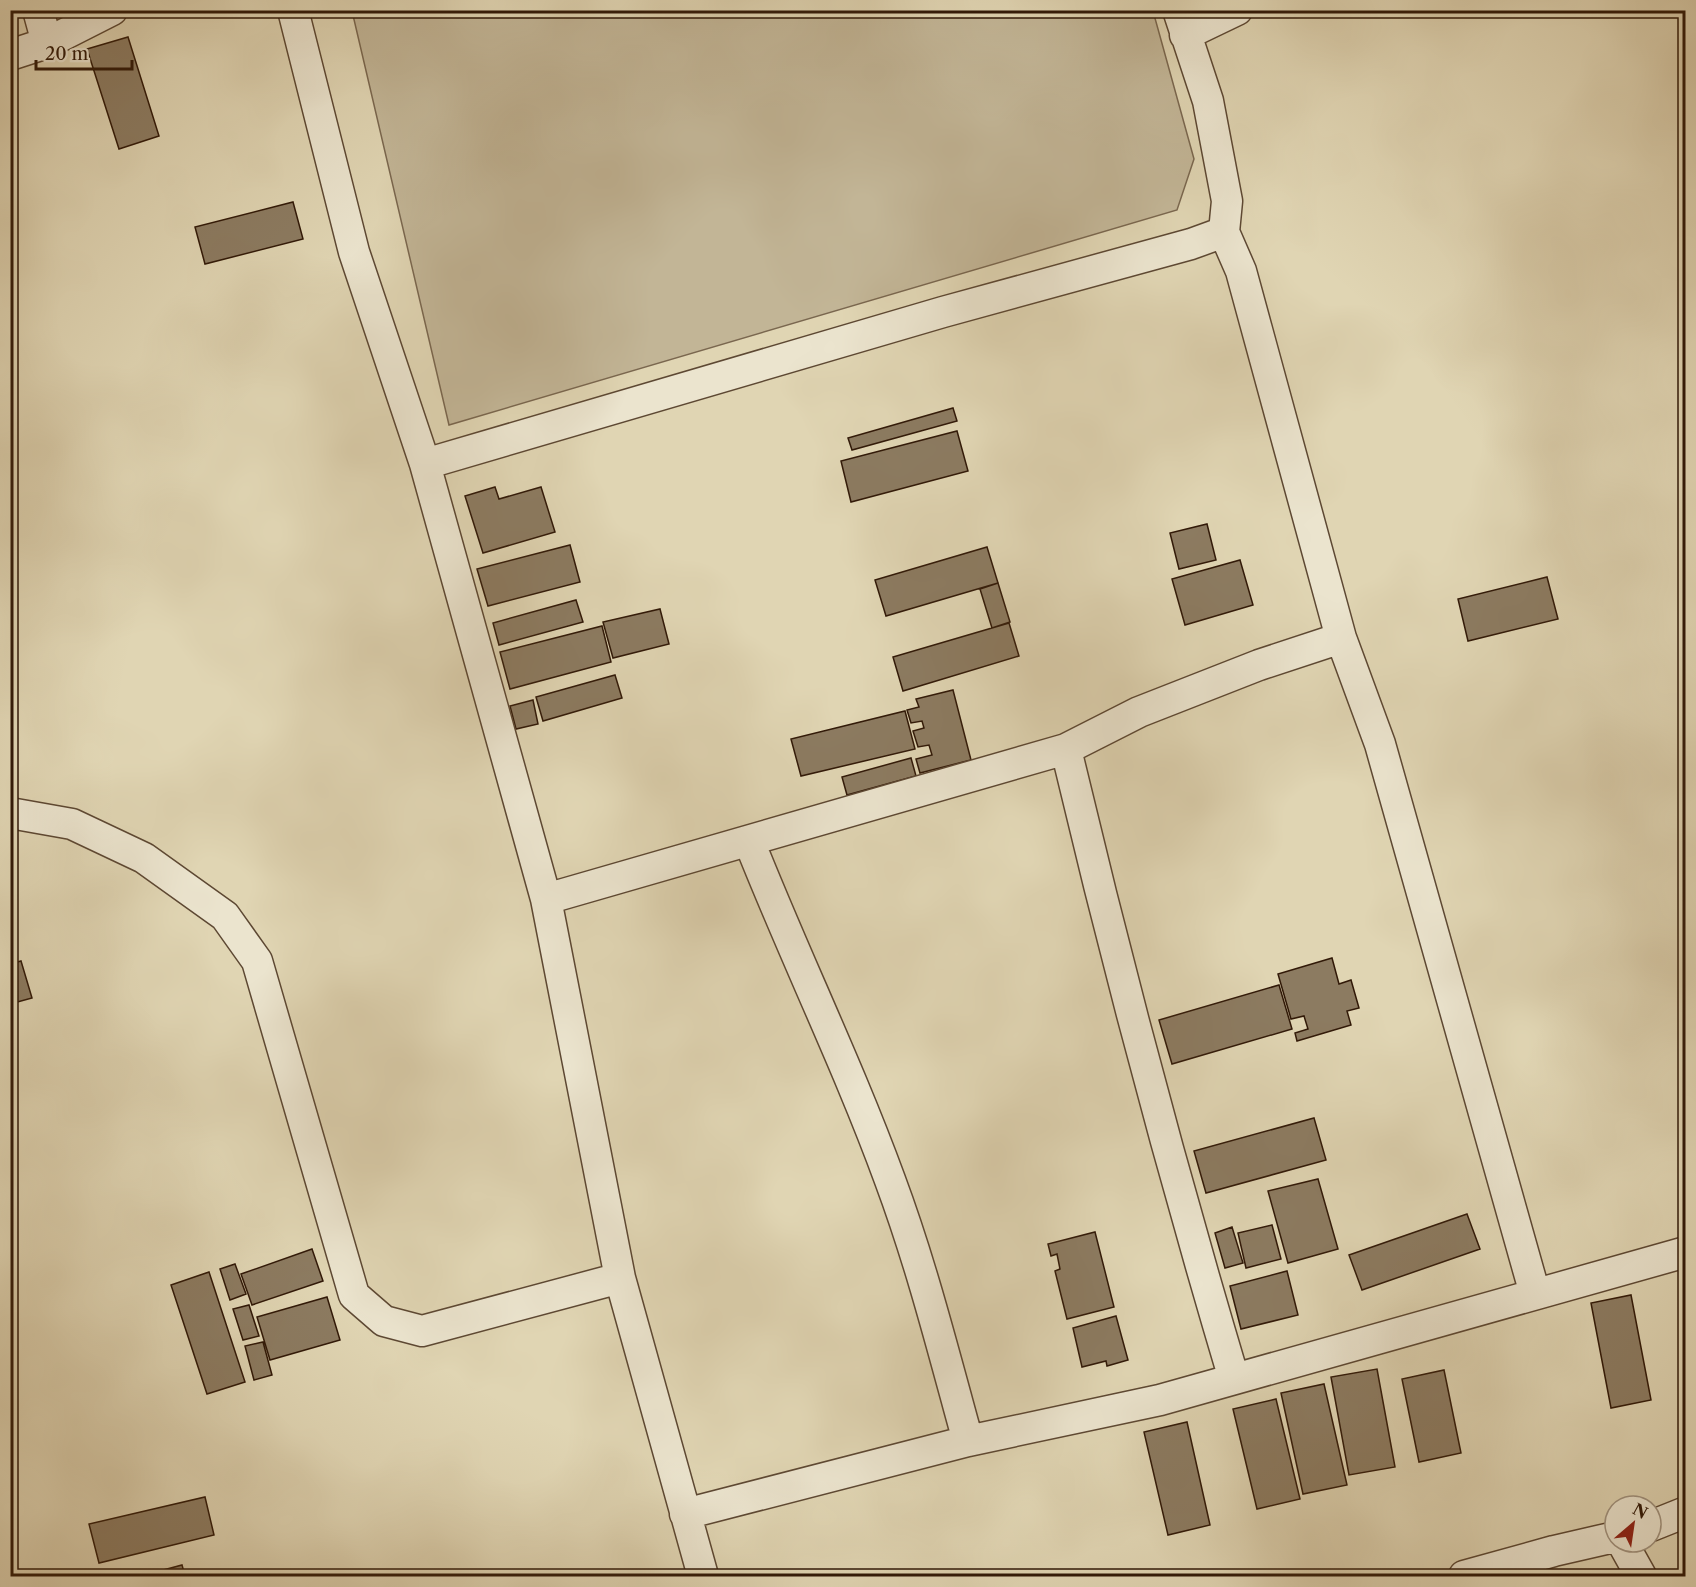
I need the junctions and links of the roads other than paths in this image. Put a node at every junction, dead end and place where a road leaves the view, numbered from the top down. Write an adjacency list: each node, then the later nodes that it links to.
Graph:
1 (38, 10): 6 (street)
2 (112, 10): 6 (street)
3 (293, 10): 9 (street)
4 (1238, 10): 5 (street)
5 (1182, 23): 8 (street)
6 (47, 43): 7 (street)
7 (10, 55)
8 (1224, 232): 9 (street); 10 (street)
9 (424, 464): 14 (street)
10 (1341, 638): 11 (street); 17 (street)
11 (1066, 749): 13 (street); 18 (street)
12 (10, 813): 16 (street)
13 (749, 841): 14 (street); 19 (street)
14 (546, 899): 16 (street)
15 (1686, 1252): 17 (street)
16 (620, 1278): 21 (street)
17 (1536, 1294): 18 (street)
18 (1234, 1379): 19 (street)
19 (968, 1441): 21 (street)
20 (1686, 1512): 22 (street)
21 (685, 1514): 25 (street)
22 (1663, 1521)
23 (1603, 1540): 26 (street)
24 (1629, 1554): 27 (street)
25 (703, 1576)
26 (1464, 1576)
27 (1641, 1576)

